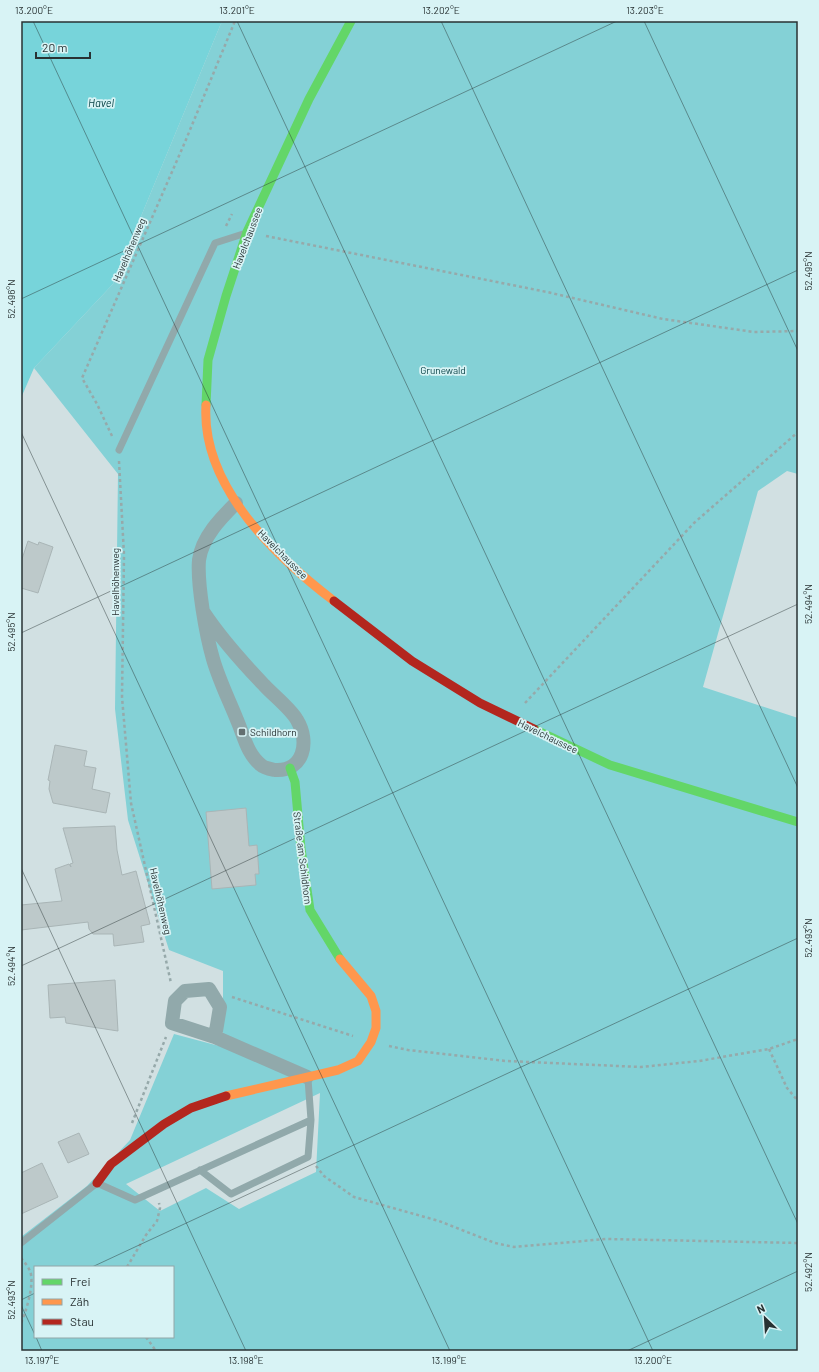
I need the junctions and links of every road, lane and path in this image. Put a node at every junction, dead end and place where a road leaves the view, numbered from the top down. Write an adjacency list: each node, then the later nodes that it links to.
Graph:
1 (235, 21): 6 (path, Havelhöhenweg)
2 (351, 21): 3 (street, Havelchaussee)
3 (247, 232): 4 (path); 6 (lane); 7 (street, Havelchaussee)
4 (798, 331)
5 (798, 432): 9 (path)
6 (118, 450): 13 (path, Havelhöhenweg)
7 (236, 503): 8 (street); 9 (street, Havelchaussee)
8 (204, 613): 10 (street); 10 (street)
9 (511, 718): 11 (street, Havelchaussee)
10 (290, 768): 17 (street, Straße am Schildhorn)
11 (798, 822)
12 (209, 989): 13 (street); 15 (street); 17 (path)
13 (175, 1001): 14 (street)
14 (172, 1023): 15 (street); 22 (path)
15 (215, 1036): 19 (street)
16 (798, 1039): 18 (path)
17 (371, 1042): 18 (path); 19 (street, Straße am Schildhorn)
18 (769, 1049): 20 (path)
19 (307, 1077): 21 (lane); 25 (street, Straße am Schildhorn)
20 (798, 1101)
21 (311, 1120): 23 (lane); 24 (lane)
22 (131, 1125)
23 (308, 1157): 24 (lane); 28 (path)
24 (200, 1170): 26 (lane)
25 (97, 1182): 26 (lane); 27 (lane)
26 (157, 1190): 30 (path)
27 (21, 1243)
28 (798, 1243)
29 (21, 1258): 31 (path)
30 (128, 1266)
31 (21, 1324)
32 (147, 1338): 33 (path)
33 (156, 1351)

